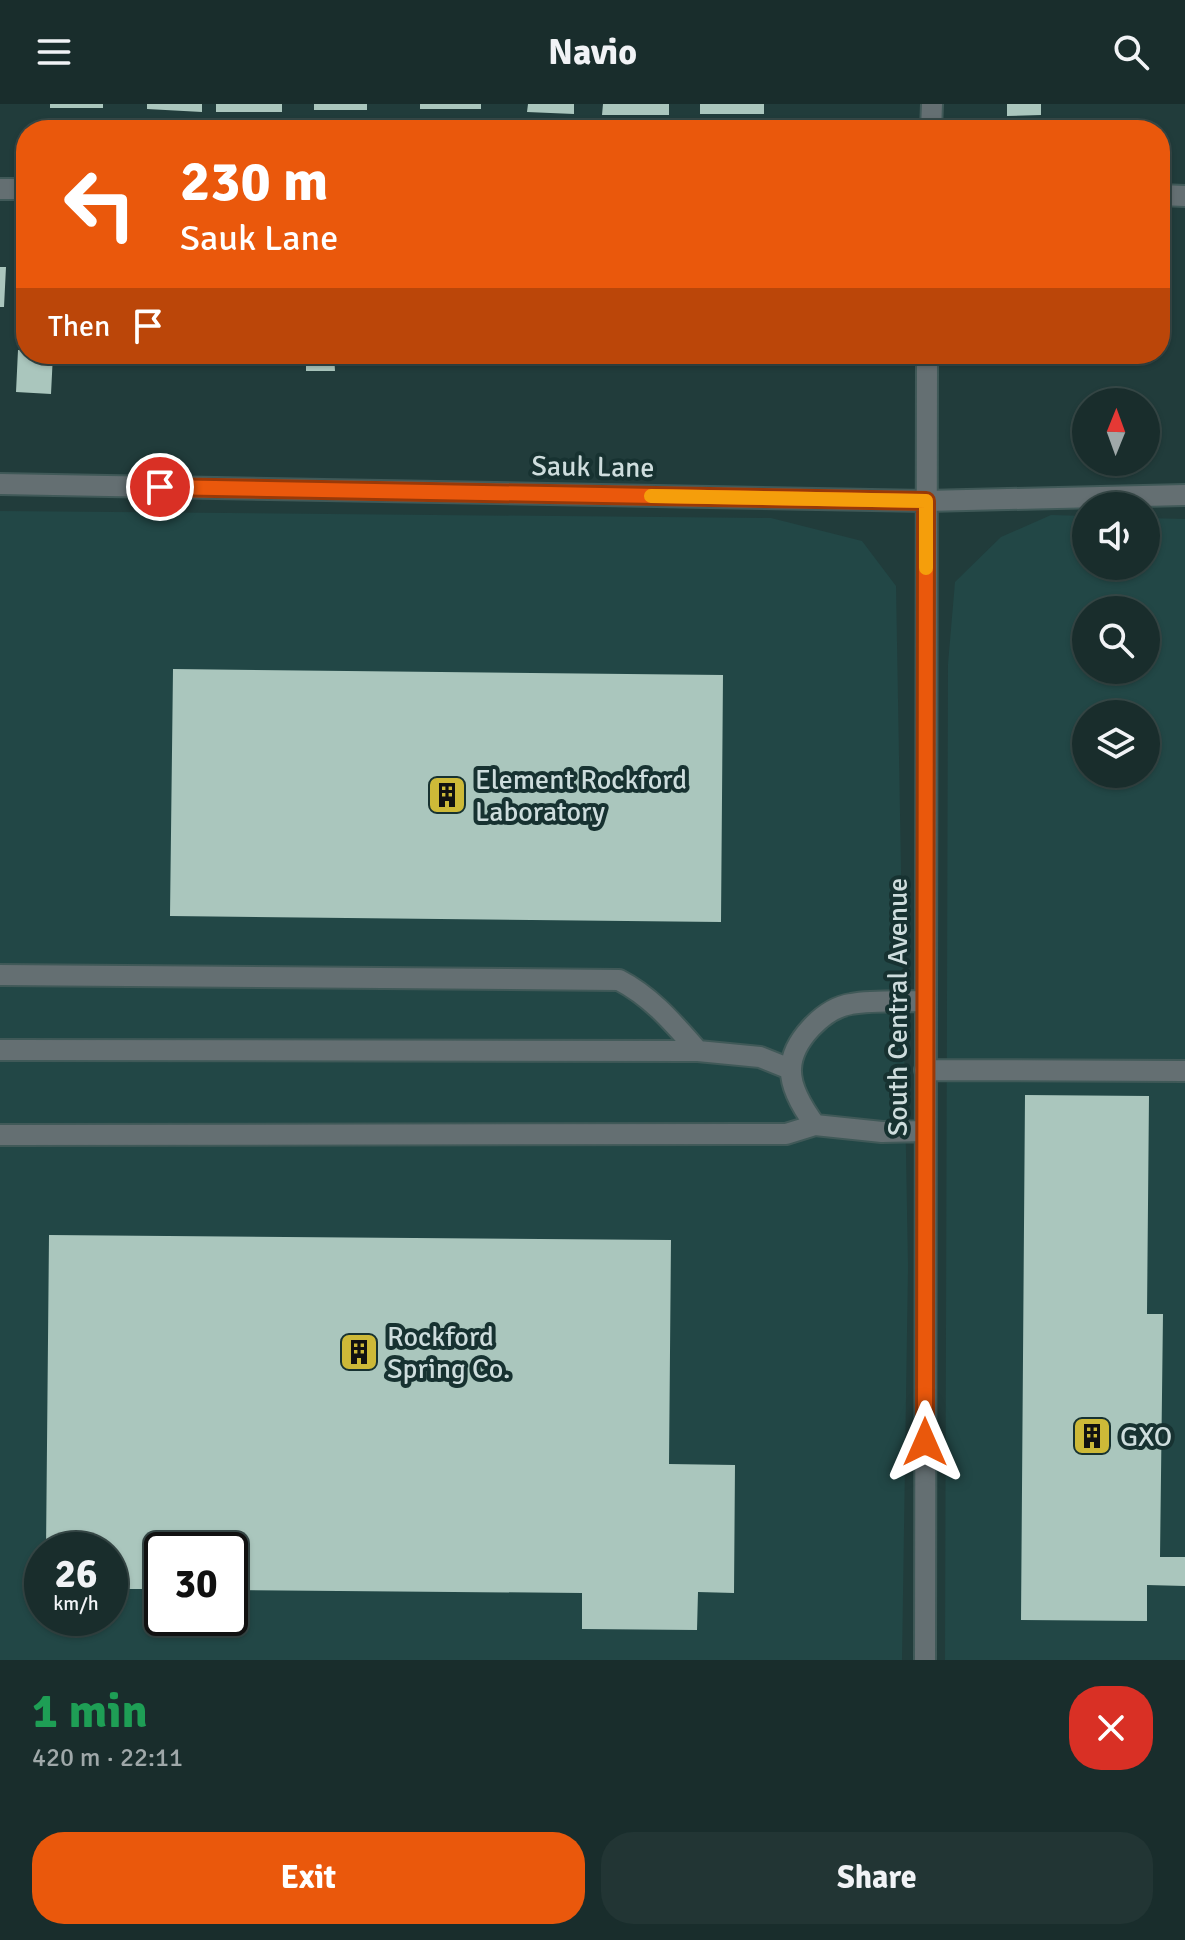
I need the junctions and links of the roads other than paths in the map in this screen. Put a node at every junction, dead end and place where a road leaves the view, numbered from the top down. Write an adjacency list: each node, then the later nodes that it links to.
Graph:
1 (927, 364): 4 (street, South Central Avenue)
2 (0, 484): 4 (street, Sauk Lane)
3 (1185, 495): 4 (street, Sauk Lane)
4 (926, 501): 6 (street, South Central Avenue)
5 (0, 975): 8 (street)
6 (925, 1001): 9 (street); 10 (street, South Central Avenue)
7 (0, 1050): 8 (street)
8 (698, 1051): 9 (street)
9 (790, 1069): 12 (street)
10 (925, 1070): 11 (street); 13 (street, South Central Avenue)
11 (1185, 1071)
12 (815, 1125): 13 (street); 14 (street)
13 (925, 1131): 15 (street, South Central Avenue)
14 (0, 1135)
15 (925, 1660)

